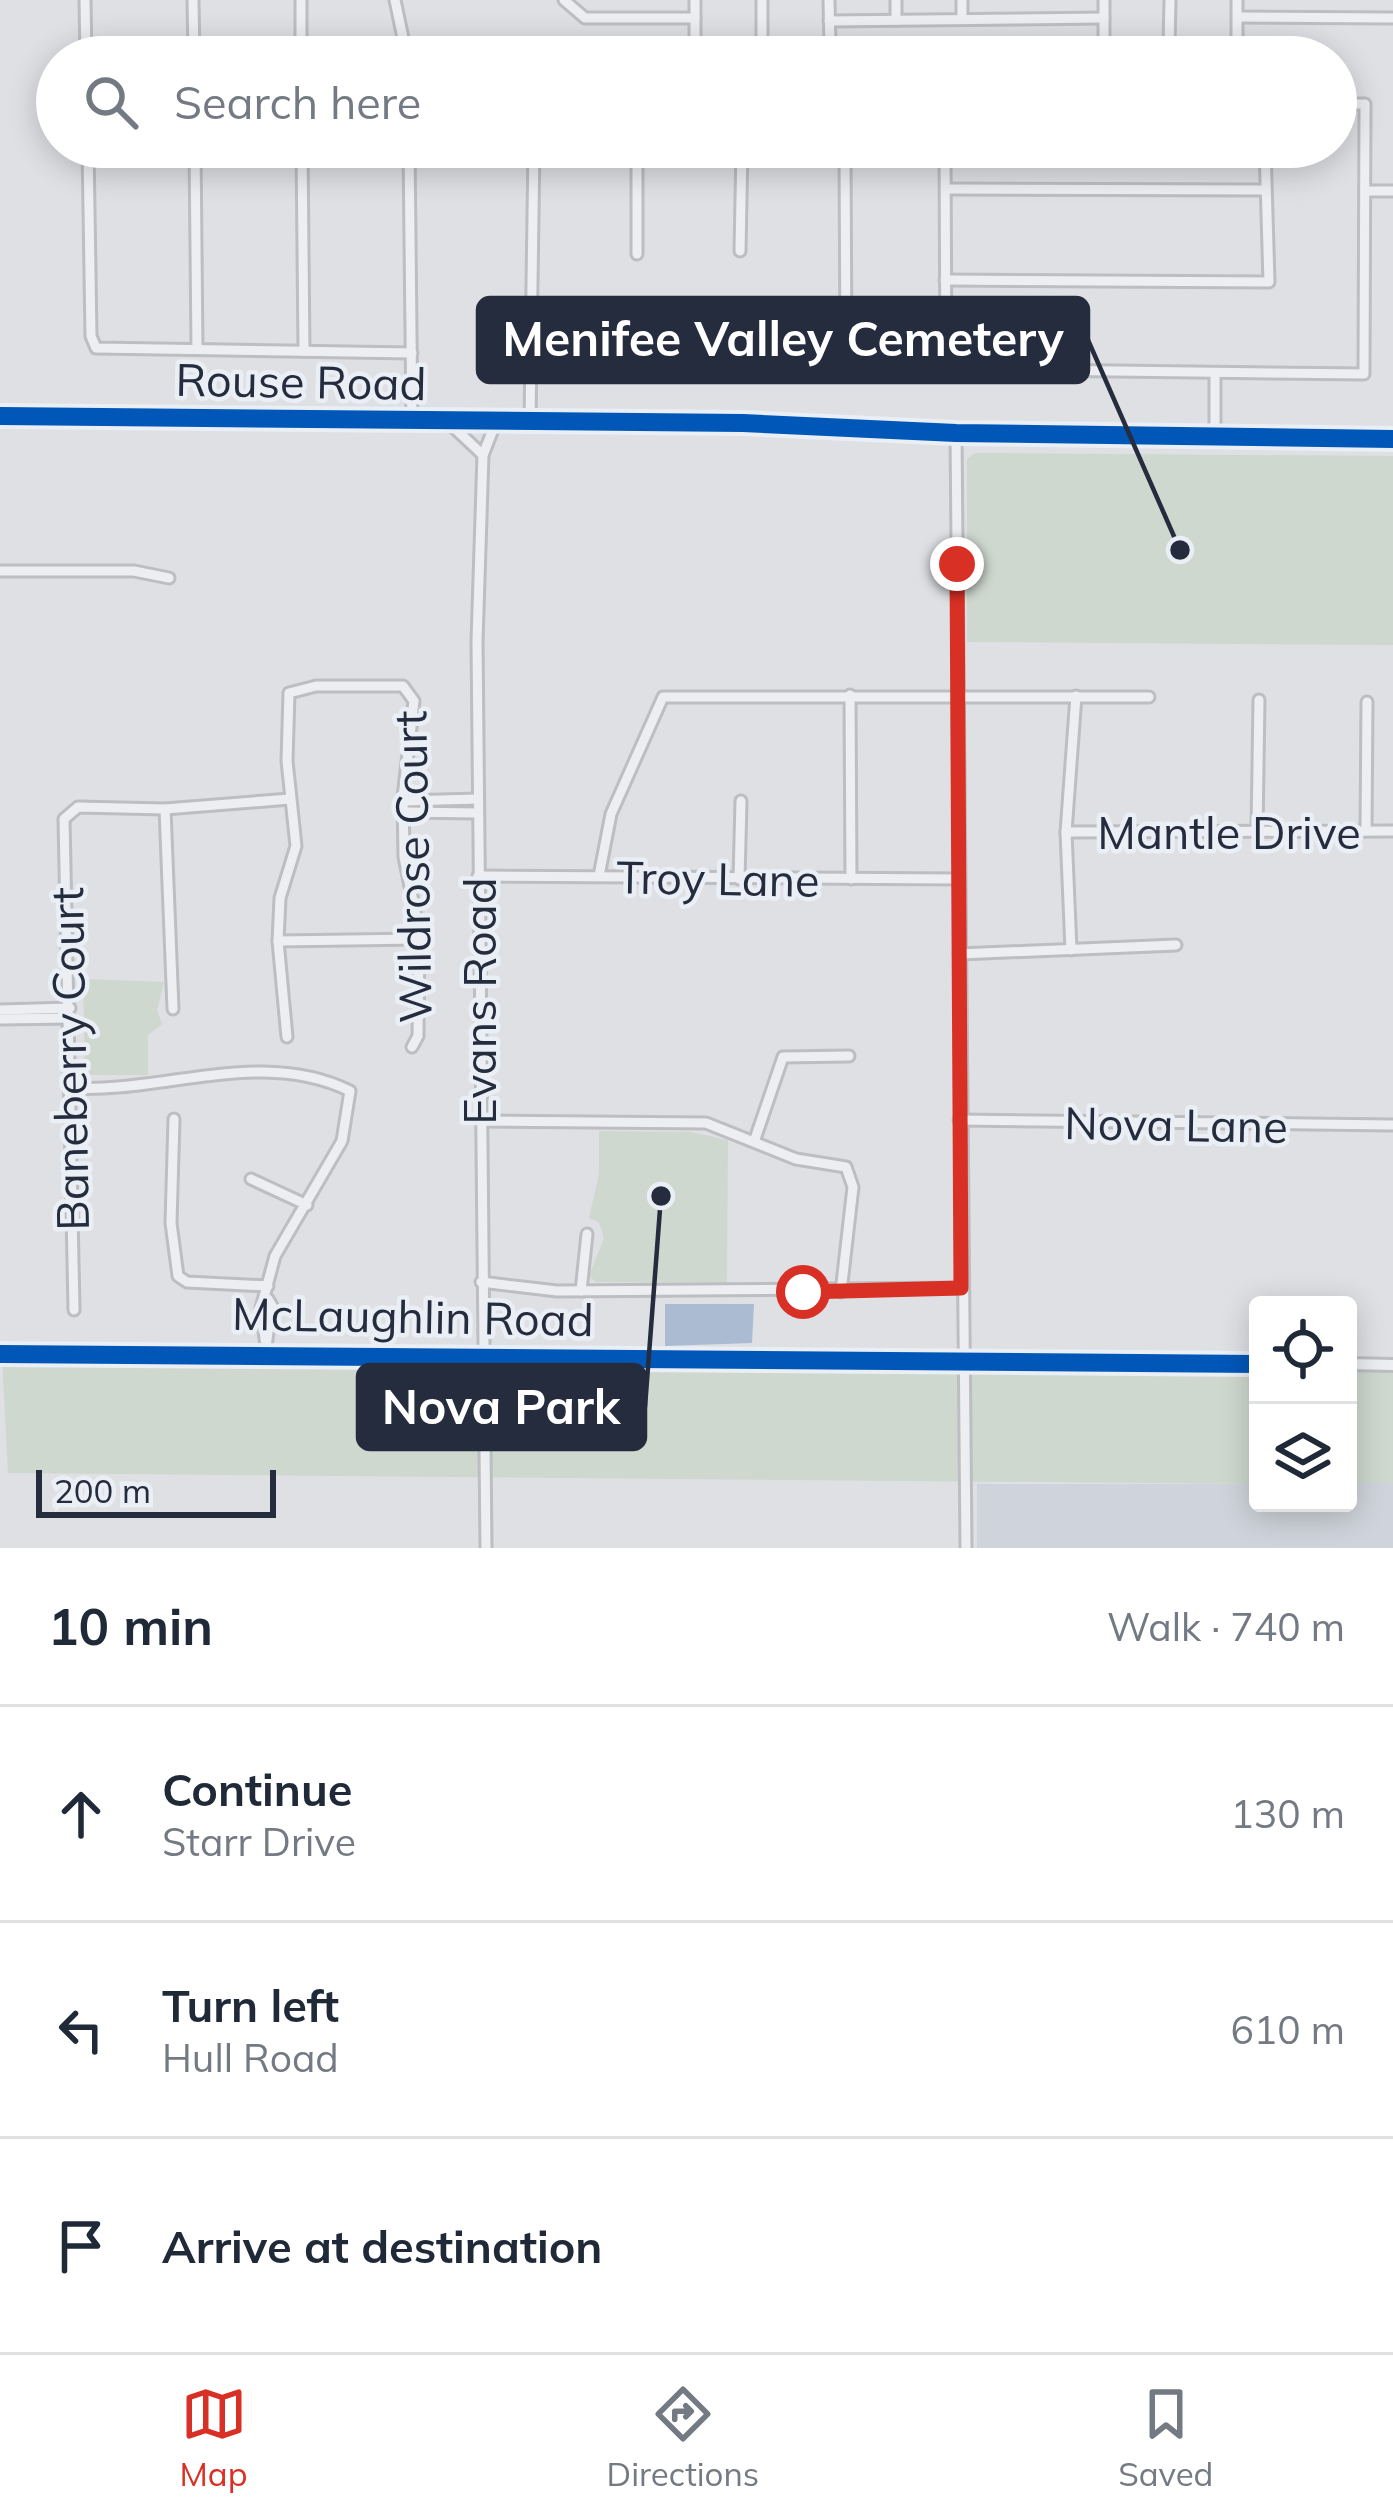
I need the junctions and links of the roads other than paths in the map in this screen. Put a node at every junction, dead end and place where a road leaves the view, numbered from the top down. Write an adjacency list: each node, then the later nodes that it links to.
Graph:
1 (85, 0): 27 (street)
2 (193, 0): 28 (street)
3 (301, 0): 29 (street)
4 (395, 0): 30 (street)
5 (564, 0): 17 (street)
6 (628, 0): 17 (street)
7 (695, 0): 18 (street)
8 (762, 0): 32 (street)
9 (829, 0): 26 (street)
10 (896, 0): 25 (street)
11 (962, 0): 24 (street)
12 (1104, 0): 22 (street)
13 (1170, 0): 35 (street)
14 (1238, 0): 19 (street)
15 (1304, 0): 20 (street)
16 (1369, 0): 21 (street)
17 (629, 17): 18 (street)
18 (695, 17): 31 (street)
19 (1238, 17): 20 (street); 36 (street)
20 (1304, 17): 21 (street)
21 (1369, 17): 23 (street)
22 (1104, 18): 24 (street); 34 (street)
23 (1393, 18)
24 (962, 19): 25 (street)
25 (896, 20): 26 (street)
26 (829, 21): 33 (street)
27 (86, 36)
28 (194, 36)
29 (302, 36)
30 (403, 36)
31 (695, 36)
32 (762, 36)
33 (830, 36)
34 (1104, 36)
35 (1169, 36)
36 (1237, 36)
37 (1357, 104): 50 (street)
38 (88, 168): 55 (street)
39 (195, 168): 55 (street)
40 (302, 168): 56 (street)
41 (409, 168): 57 (street)
42 (533, 168): 58 (street)
43 (637, 168): 53 (street)
44 (742, 168): 52 (street)
45 (845, 168): 58 (street)
46 (946, 168): 48 (street)
47 (1265, 168): 49 (street)
48 (946, 189): 49 (street); 54 (street)
49 (1264, 190): 54 (street)
50 (1365, 190): 51 (street); 59 (street)
51 (1393, 190)
52 (740, 251)
53 (638, 254)
54 (945, 280): 59 (street)
55 (197, 349): 56 (street)
56 (304, 351): 57 (street)
57 (412, 353): 63 (street)
58 (533, 357): 62 (street)
59 (1215, 374): 66 (street)
60 (0, 416): 63 (street, Rouse Road)
61 (496, 422): 62 (street, Rouse Road); 64 (street, Rouse Road); 68 (street, Evans Road)
62 (530, 422): 65 (street, Rouse Road)
63 (412, 423): 64 (street, Rouse Road)
64 (449, 423): 68 (street)
65 (956, 433): 66 (street, Rouse Road); 72 (street)
66 (1214, 436): 67 (street, Rouse Road)
67 (1393, 439)
68 (483, 455): 78 (street, Evans Road)
69 (0, 571): 70 (street)
70 (169, 578)
71 (850, 695): 72 (street); 88 (street); 90 (street)
72 (958, 695): 73 (street); 91 (street)
73 (1076, 696): 74 (street); 86 (street)
74 (1149, 697)
75 (1259, 700): 83 (street)
76 (1367, 703): 84 (street)
77 (290, 799): 80 (street, Wildrose Court); 81 (street); 93 (street)
78 (478, 800): 80 (street); 82 (street, Evans Road)
79 (741, 801): 89 (street)
80 (403, 807): 82 (street); 92 (street, Wildrose Court)
81 (165, 809): 97 (street); 98 (street, Baneberry Court)
82 (478, 813): 87 (street, Evans Road)
83 (1257, 830): 84 (street, Mantle Drive); 86 (street, Mantle Drive)
84 (1366, 831): 85 (street, Mantle Drive)
85 (1393, 831)
86 (1066, 832): 95 (street)
87 (478, 876): 88 (street, Troy Lane); 106 (street, Evans Road)
88 (599, 876): 89 (street, Troy Lane)
89 (739, 879): 90 (street, Troy Lane)
90 (851, 879): 91 (street, Troy Lane)
91 (958, 879): 96 (street)
92 (418, 939): 93 (street); 101 (street, Wildrose Court)
93 (278, 941): 100 (street)
94 (1176, 945): 95 (street)
95 (1071, 950): 96 (street)
96 (959, 954): 105 (street)
97 (172, 1009)
98 (70, 1013): 99 (street); 103 (street, Baneberry Court)
99 (0, 1015)
100 (287, 1037)
101 (412, 1047)
102 (849, 1056): 108 (street)
103 (70, 1088): 110 (street); 117 (street, Baneberry Court)
104 (174, 1119): 113 (street)
105 (959, 1120): 107 (street, Nova Lane); 114 (street)
106 (480, 1121): 108 (street); 112 (street, Evans Road)
107 (1393, 1125)
108 (755, 1139): 116 (street)
109 (251, 1179): 110 (street)
110 (307, 1205): 113 (street)
111 (587, 1234): 115 (street)
112 (481, 1282): 115 (street); 120 (street, Evans Road)
113 (268, 1286): 118 (street)
114 (961, 1288): 116 (street); 121 (street)
115 (581, 1291): 116 (street)
116 (842, 1292)
117 (74, 1310)
118 (266, 1350): 119 (street, McLaughlin Road); 120 (street, McLaughlin Road)
119 (0, 1354)
120 (482, 1356): 121 (street, McLaughlin Road); 125 (street, Evans Road)
121 (960, 1362): 122 (street, McLaughlin Road); 126 (street)
122 (1249, 1364)
123 (1357, 1364): 124 (street)
124 (1393, 1365)
125 (486, 1548)
126 (966, 1548)

